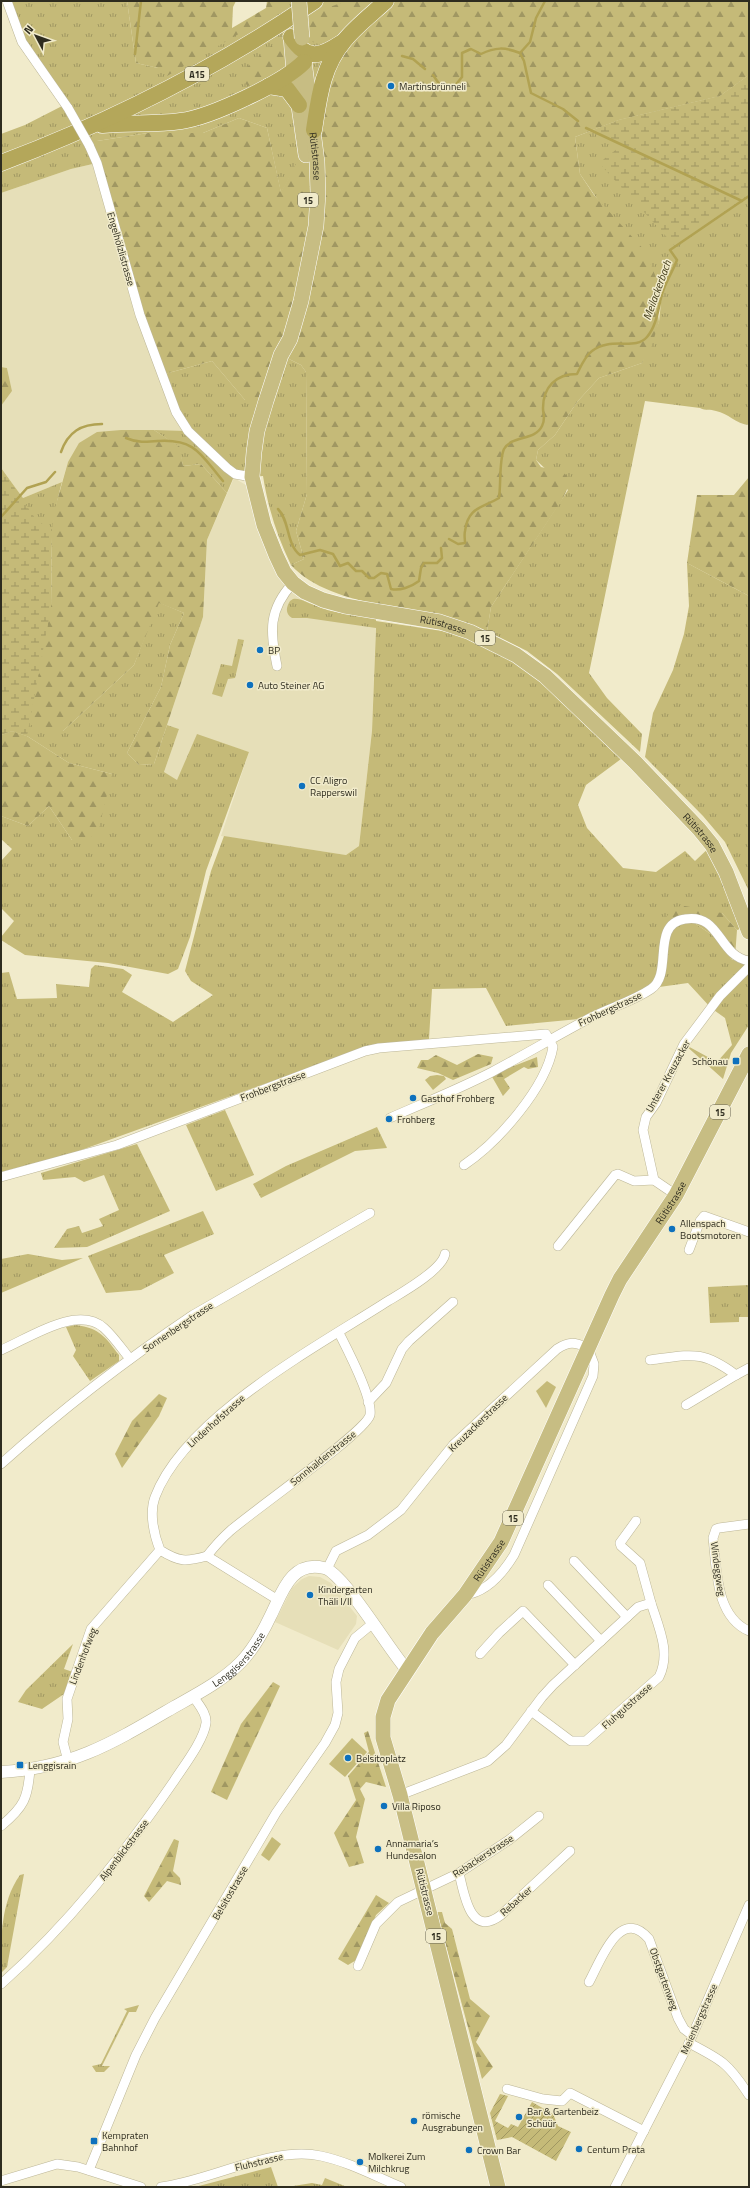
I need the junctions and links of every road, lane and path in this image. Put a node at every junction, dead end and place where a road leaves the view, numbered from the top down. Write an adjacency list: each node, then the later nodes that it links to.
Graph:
1 (7, 1): 14 (street, Engelhölzlistrasse, bridge)
2 (290, 1): 7 (main road, Rütistrasse / 15)
3 (299, 1): 7 (main road, Rütistrasse / 15, bridge)
4 (315, 1): 10 (highway, A15)
5 (386, 1): 6 (highway)
6 (344, 41): 7 (highway); 11 (highway)
7 (297, 49): 8 (highway); 9 (main road, Rütistrasse / 15); 11 (main road, Rütistrasse / 15)
8 (269, 86): 9 (highway); 10 (highway)
9 (300, 105): 13 (main road, Rütistrasse / 15)
10 (90, 127): 12 (highway, A15)
11 (314, 130): 13 (main road, Rütistrasse / 15)
12 (1, 163)
13 (280, 355): 14 (main road, Rütistrasse / 15)
14 (252, 478): 15 (main road, Rütistrasse / 15)
15 (293, 583): 16 (street); 17 (main road, Rütistrasse / 15)
16 (277, 666)
17 (748, 928)
18 (749, 961): 20 (street, Frohbergstrasse)
19 (749, 967): 25 (street, Unterer Kreuzacker)
20 (550, 1040): 22 (street, Frohbergstrasse); 23 (street); 24 (street, Frohbergstrasse)
21 (749, 1054): 26 (main road, Rütistrasse / 15)
22 (390, 1118)
23 (464, 1165)
24 (1, 1177)
25 (654, 1180): 26 (street); 29 (street)
26 (676, 1195): 34 (main road, Rütistrasse / 15)
27 (370, 1213): 36 (street, Sonnenbergstrasse)
28 (749, 1232): 30 (street)
29 (558, 1246)
30 (688, 1250)
31 (445, 1254): 33 (street, Lindenhofstrasse)
32 (453, 1302): 40 (street)
33 (339, 1333): 40 (street, Sonnhaldenstrasse); 45 (street, Lindenhofstrasse)
34 (588, 1348): 48 (street, Kreuzackerstrasse); 58 (main road, Rütistrasse / 15)
35 (1, 1350): 36 (street)
36 (130, 1359): 42 (street, Sonnenbergstrasse)
37 (650, 1360): 39 (street)
38 (749, 1368): 39 (street)
39 (736, 1375): 41 (street)
40 (368, 1402): 46 (street, Sonnhaldenstrasse)
41 (686, 1405)
42 (1, 1464)
43 (636, 1521): 51 (street, Fluhgutstrasse)
44 (749, 1524): 54 (street, Windeggweg)
45 (160, 1550): 46 (street); 61 (street, Lindenhofweg)
46 (207, 1556): 50 (street)
47 (574, 1561): 52 (street)
48 (327, 1569): 50 (street, Lenggiserstrasse); 53 (street)
49 (548, 1585): 55 (street)
50 (278, 1600): 59 (street, Lenggiserstrasse)
51 (651, 1603): 52 (street); 60 (street, Fluhgutstrasse)
52 (627, 1617): 55 (street)
53 (372, 1624): 58 (street); 78 (street, Belsitostrasse)
54 (749, 1631)
55 (601, 1641): 57 (street)
56 (480, 1654): 57 (street)
57 (575, 1665): 60 (street)
58 (407, 1670): 64 (main road, Rütistrasse / 15)
59 (193, 1696): 61 (street, Lenggiserstrasse); 73 (street, Alpenblickstrasse)
60 (531, 1711): 64 (street)
61 (68, 1761): 62 (street, Lenggiserstrasse)
62 (30, 1769): 63 (street, Lenggiserstrasse); 66 (street)
63 (1, 1772)
64 (400, 1795): 69 (main road, Rütistrasse / 15)
65 (539, 1816): 68 (street, Rebackerstrasse)
66 (1, 1826)
67 (570, 1851): 68 (street, Rebacker)
68 (459, 1873): 69 (street, Rebackerstrasse)
69 (425, 1891): 71 (street, Rebackerstrasse); 83 (main road, Rütistrasse / 15)
70 (749, 1905): 74 (street, Meienbergstrasse)
71 (358, 1966)
72 (589, 1982): 74 (street, Obstgartenweg)
73 (1, 1984)
74 (691, 2039): 76 (street); 77 (street, Meienbergstrasse)
75 (507, 2089): 77 (street)
76 (749, 2095)
77 (644, 2131): 84 (street, Meienbergstrasse)
78 (89, 2170): 79 (street); 80 (street)
79 (1, 2181)
80 (141, 2187)
81 (161, 2187): 82 (street, Fluhstrasse)
82 (401, 2187)
83 (498, 2187)
84 (615, 2187)

